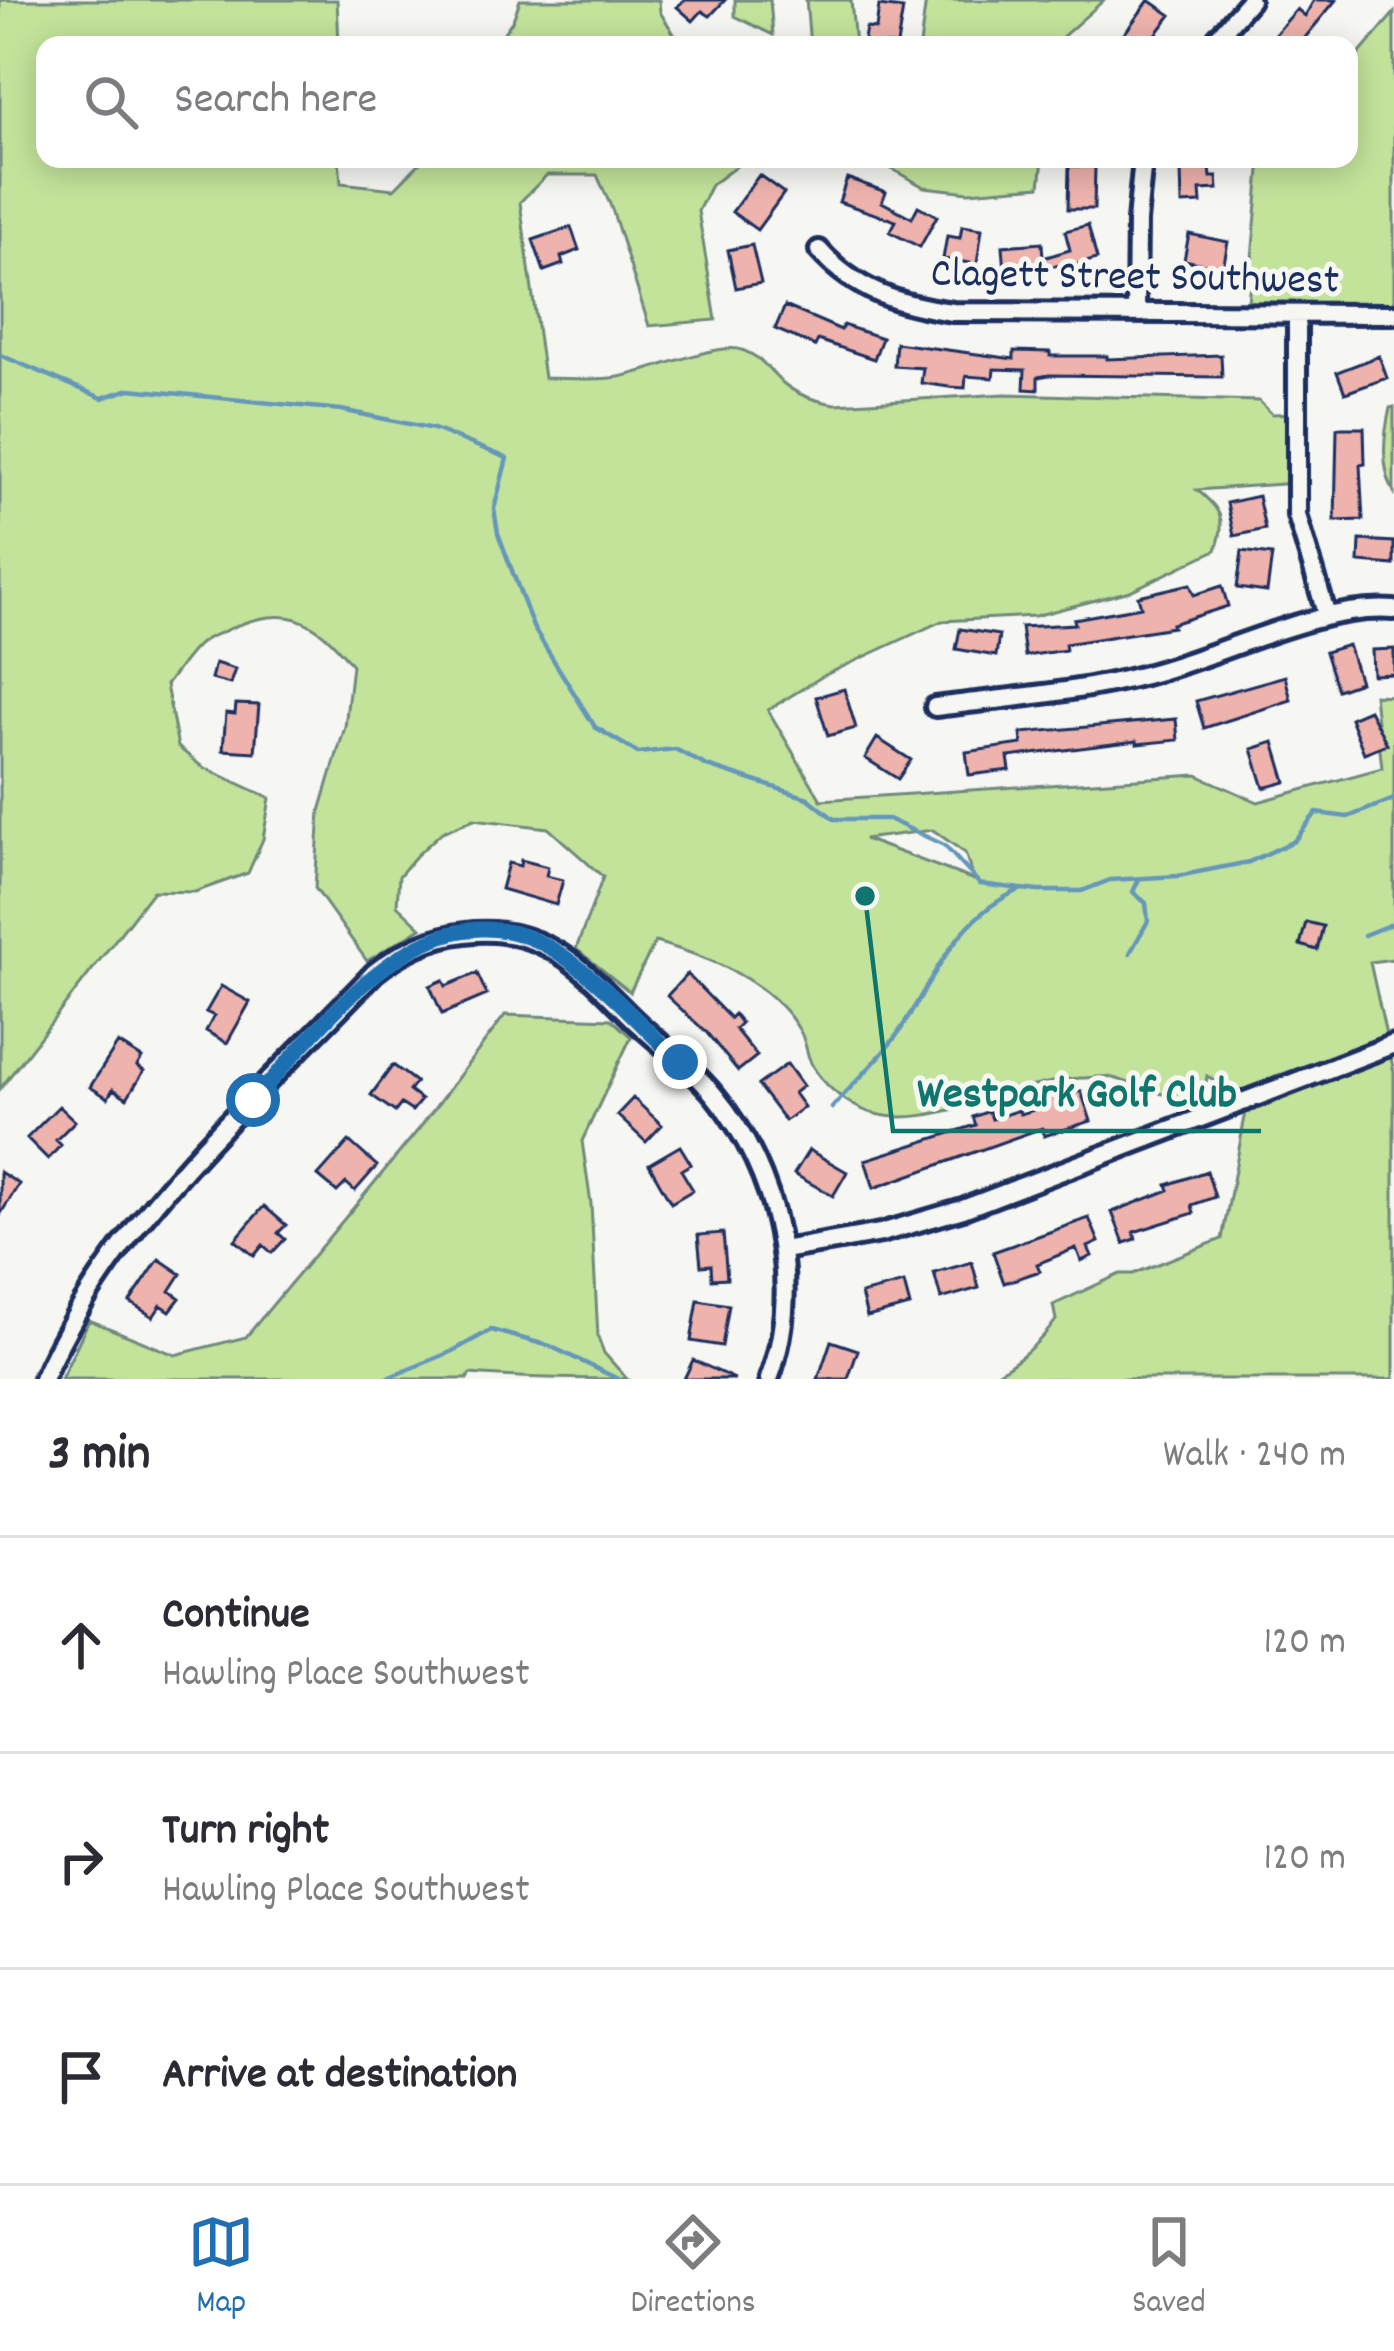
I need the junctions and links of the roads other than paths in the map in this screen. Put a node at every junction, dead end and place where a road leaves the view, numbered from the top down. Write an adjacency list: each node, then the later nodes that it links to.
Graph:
1 (1250, 0): 2 (street)
2 (1218, 36)
3 (1142, 168): 5 (street)
4 (819, 250): 5 (street, Clagett Street Southwest)
5 (1136, 313): 6 (street, Clagett Street Southwest)
6 (1297, 314): 7 (street, Clagett Street Southwest); 9 (street)
7 (1394, 314)
8 (1394, 610): 9 (street)
9 (1327, 616): 10 (street)
10 (935, 706)
11 (1394, 1044): 12 (street)
12 (783, 1250): 13 (street); 14 (street)
13 (43, 1379)
14 (769, 1379)

